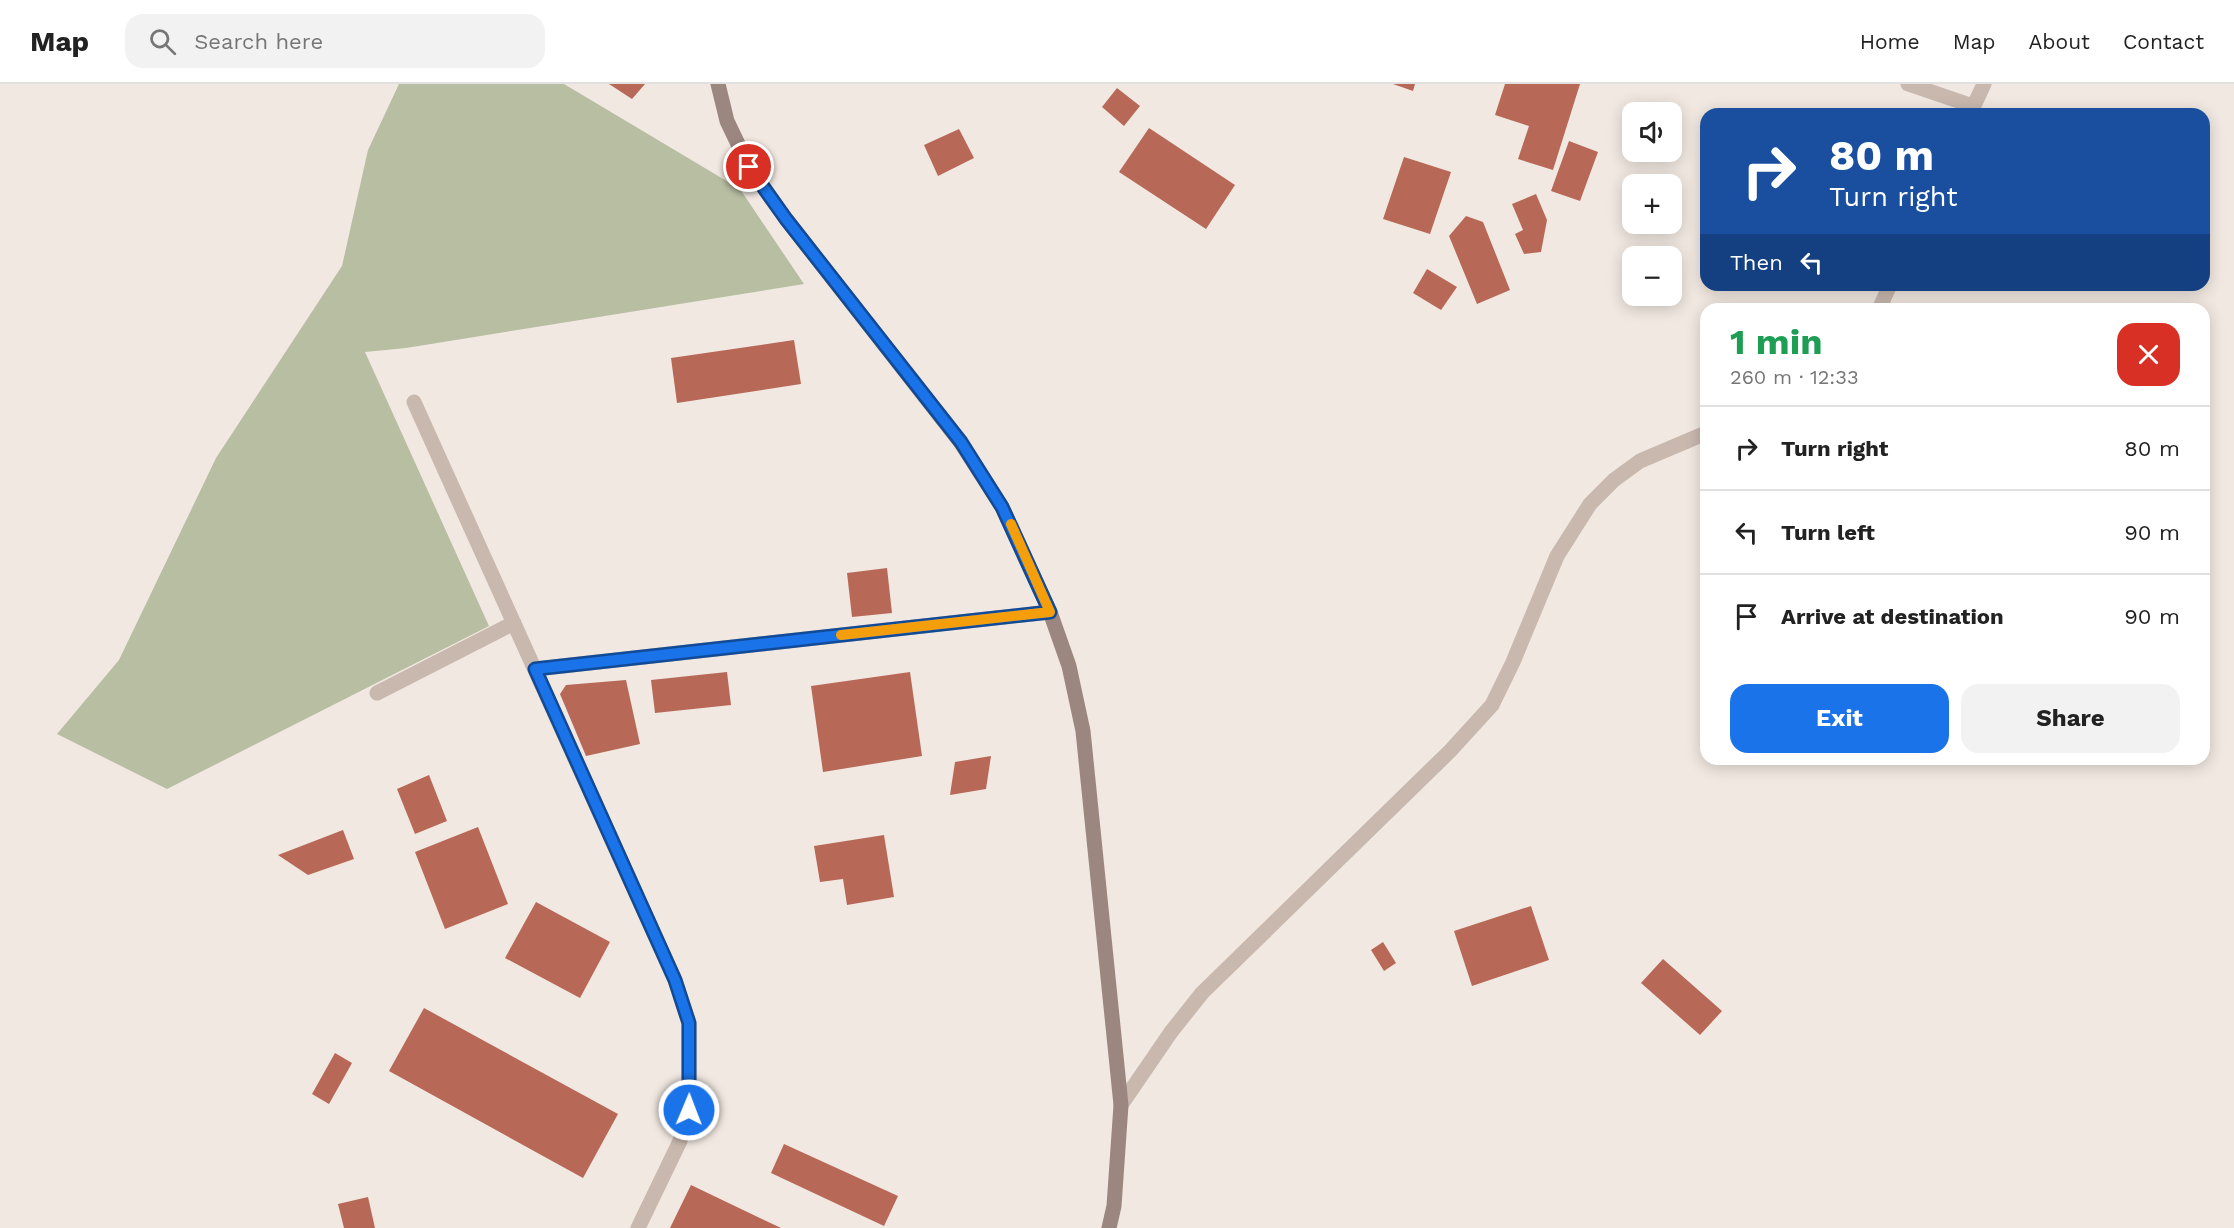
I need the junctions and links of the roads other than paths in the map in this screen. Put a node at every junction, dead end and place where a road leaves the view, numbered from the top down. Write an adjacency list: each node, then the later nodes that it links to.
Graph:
1 (717, 84): 8 (street)
2 (1908, 84): 4 (street)
3 (1984, 84): 5 (street)
4 (1966, 108)
5 (1972, 108)
6 (414, 402): 9 (street)
7 (1700, 436): 12 (street)
8 (1050, 612): 10 (street); 12 (street)
9 (514, 623): 10 (street); 11 (street)
10 (535, 669): 13 (street)
11 (377, 693)
12 (1121, 1105): 14 (street)
13 (638, 1228)
14 (1109, 1228)

